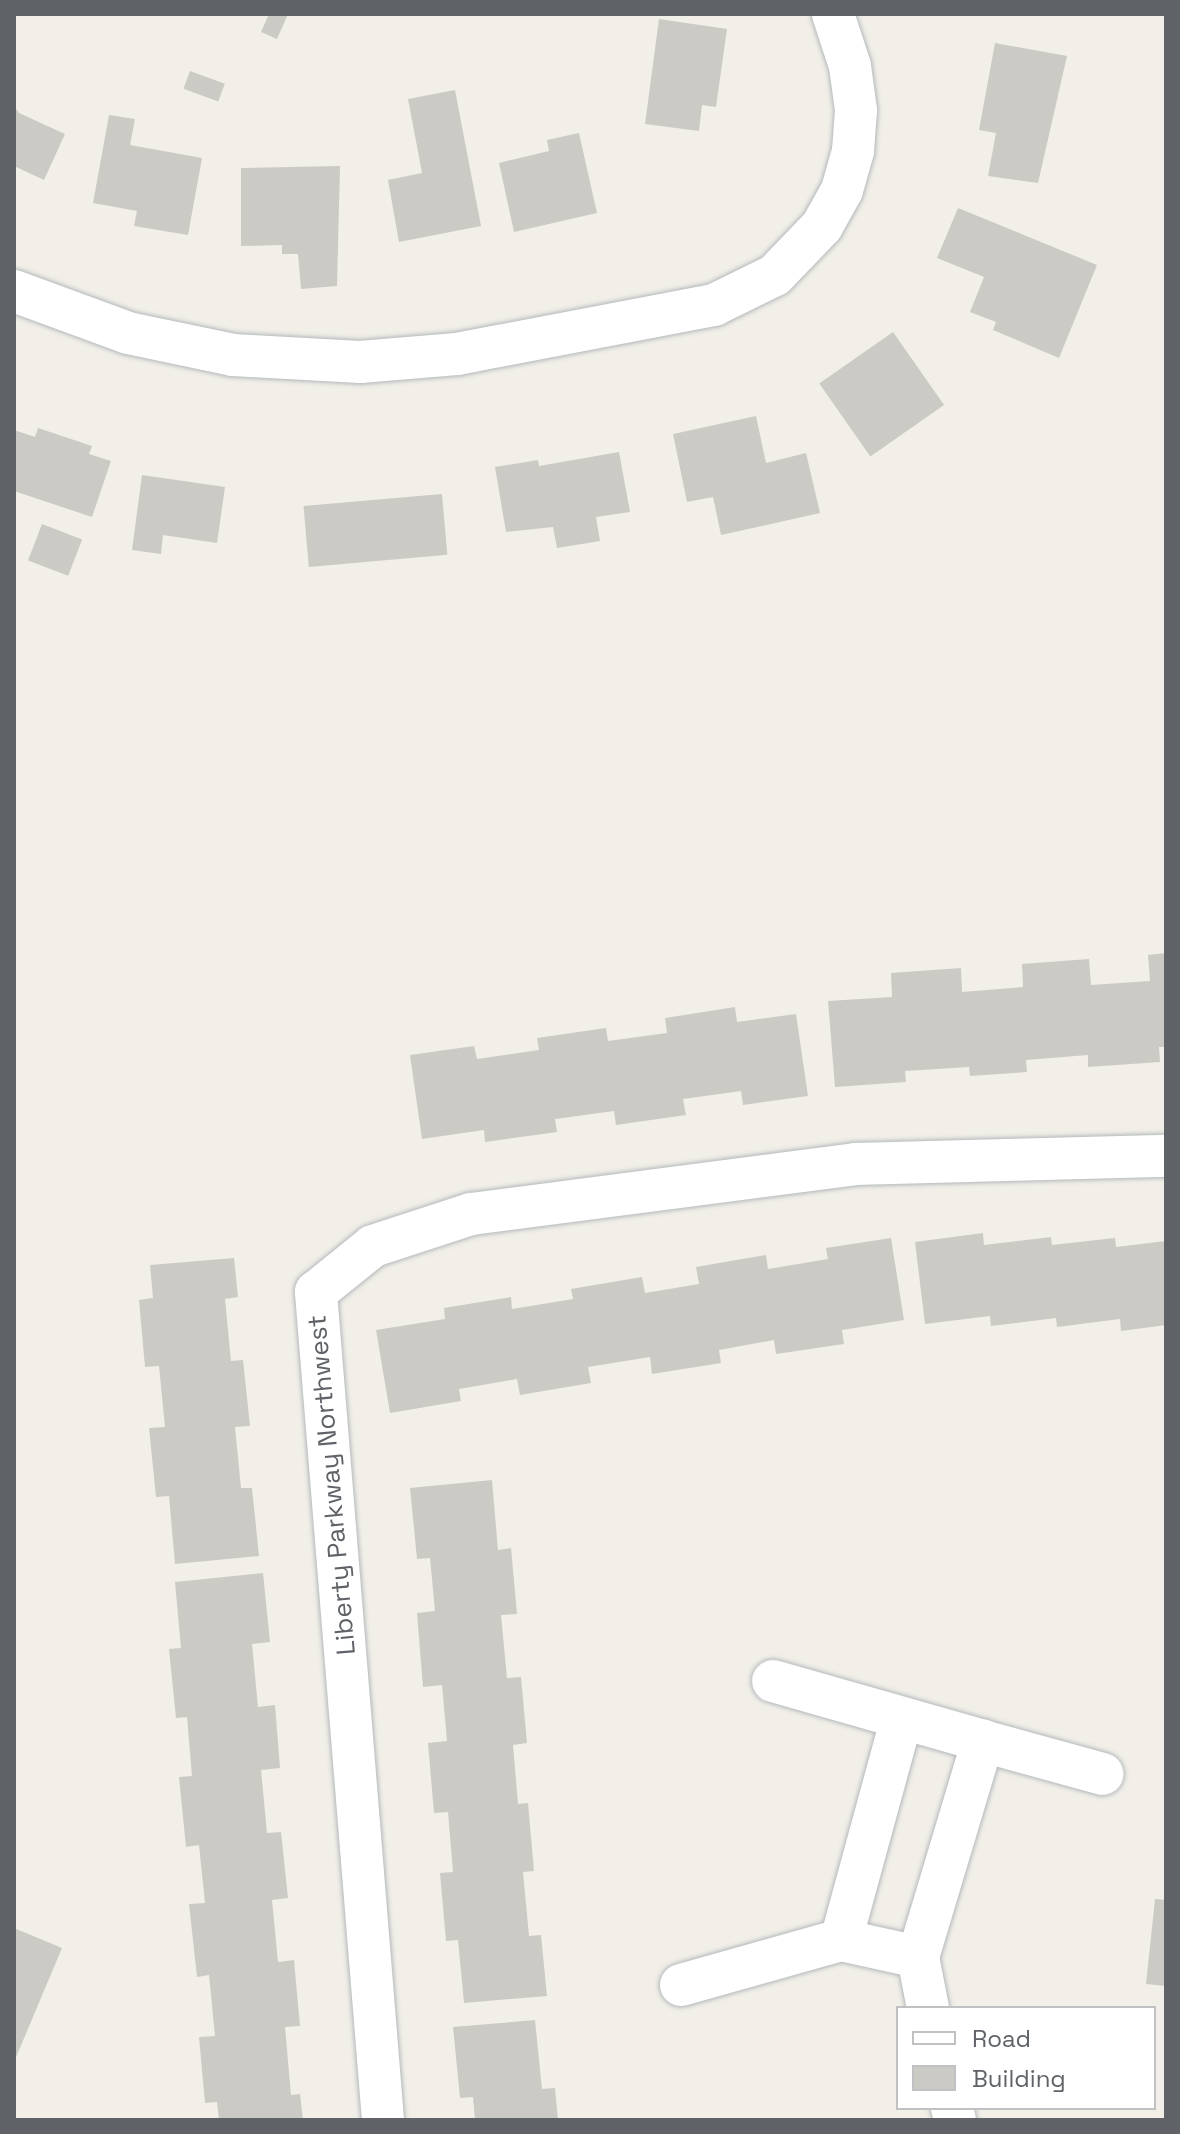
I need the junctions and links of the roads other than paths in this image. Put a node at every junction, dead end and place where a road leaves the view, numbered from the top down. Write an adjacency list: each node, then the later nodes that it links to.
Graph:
1 (833, 14): 2 (street)
2 (14, 291)
3 (1166, 1156): 12 (street, Liberty Parkway Northwest)
4 (773, 1681): 5 (street)
5 (901, 1721): 6 (street); 8 (street)
6 (983, 1741): 7 (street); 9 (street)
7 (1103, 1774)
8 (841, 1940): 9 (street); 10 (street)
9 (918, 1957): 11 (street)
10 (681, 1985)
11 (928, 2006)
12 (383, 2120)

